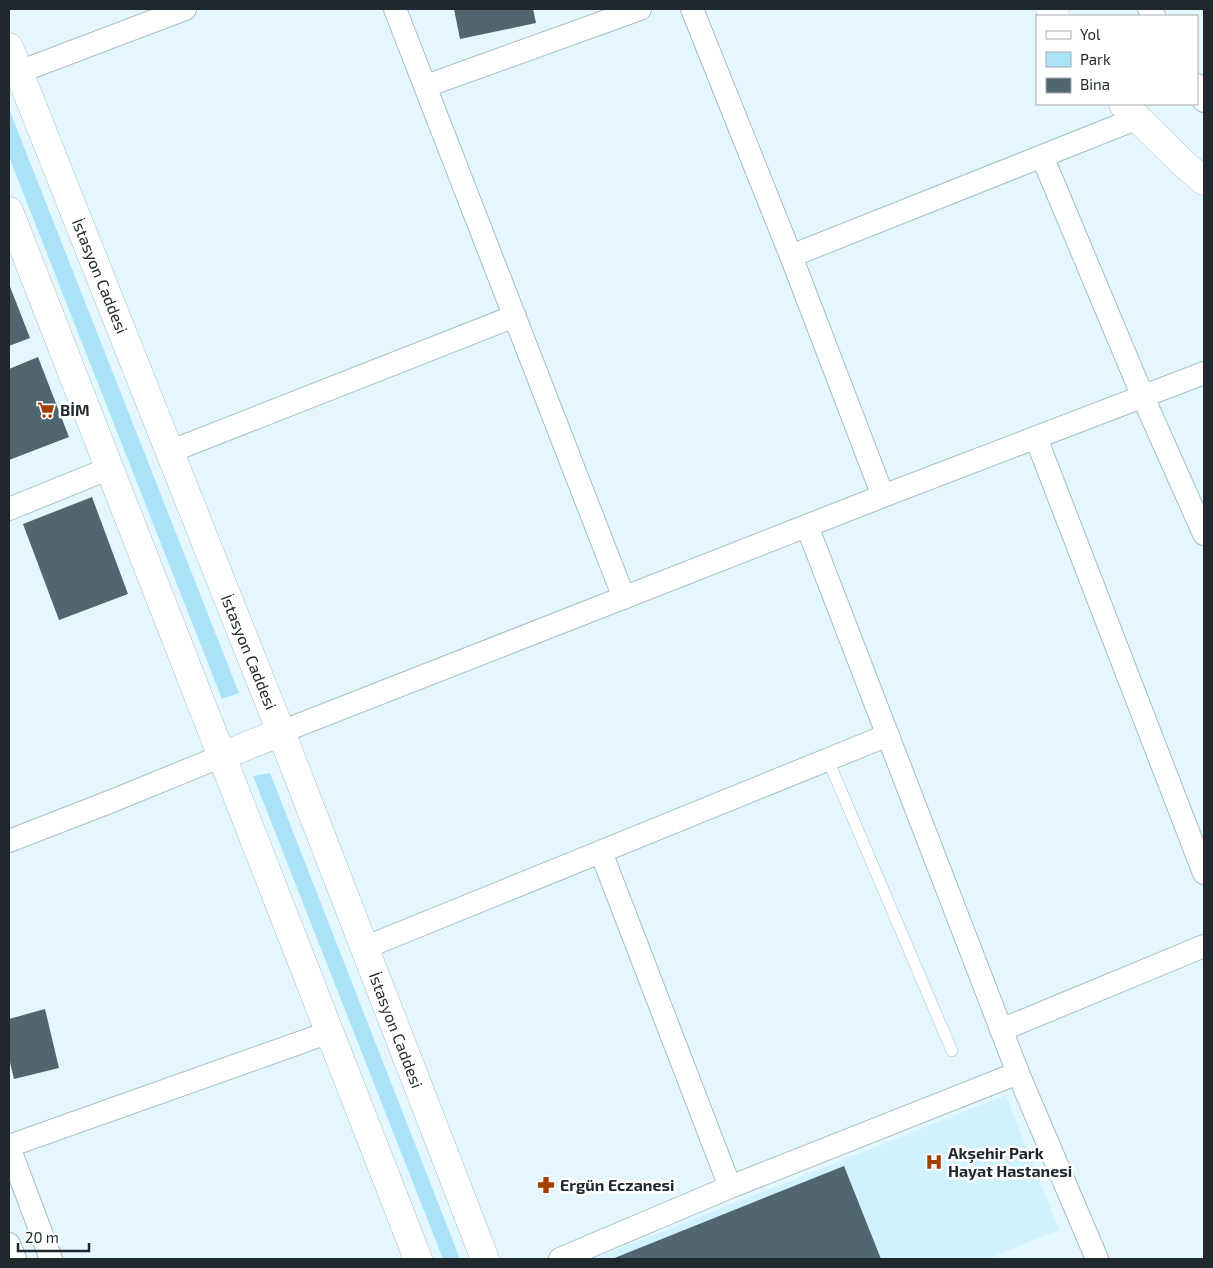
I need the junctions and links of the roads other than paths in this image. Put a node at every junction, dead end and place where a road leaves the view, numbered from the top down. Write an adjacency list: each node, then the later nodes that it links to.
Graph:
1 (186, 9): 6 (street)
2 (395, 9): 7 (street)
3 (640, 9): 7 (street)
4 (692, 9): 14 (street)
5 (9, 47): 6 (main road, İstasyon Caddesi)
6 (19, 72): 19 (main road, İstasyon Caddesi)
7 (426, 86): 15 (street)
8 (1198, 87): 9 (street)
9 (1204, 101)
10 (1131, 111): 11 (street); 12 (main road)
11 (1042, 156): 14 (street); 17 (street)
12 (1204, 181)
13 (9, 212): 20 (main road)
14 (792, 256): 21 (street)
15 (515, 316): 19 (street); 25 (street)
16 (1204, 373): 17 (street)
17 (1143, 397): 18 (street); 24 (street)
18 (1036, 438): 21 (street); 32 (street)
19 (170, 452): 26 (main road, İstasyon Caddesi)
20 (110, 468): 22 (street); 28 (main road)
21 (883, 496): 23 (street)
22 (9, 509)
23 (807, 526): 25 (street); 27 (street)
24 (1204, 534)
25 (624, 598): 26 (street)
26 (281, 732): 28 (main road); 34 (main road, İstasyon Caddesi)
27 (888, 735): 29 (street); 35 (street)
28 (222, 756): 30 (street); 36 (main road)
29 (828, 760): 31 (street); 37 (lane)
30 (9, 840)
31 (600, 852): 34 (street); 40 (street)
32 (1204, 873)
33 (1204, 946): 35 (street)
34 (364, 948): 46 (main road, İstasyon Caddesi)
35 (1001, 1030): 38 (street)
36 (330, 1032): 39 (street); 45 (main road)
37 (952, 1051)
38 (1018, 1073): 40 (street); 42 (street)
39 (9, 1147): 44 (street)
40 (730, 1187): 47 (street)
41 (9, 1244): 43 (street)
42 (1088, 1257)
43 (14, 1259)
44 (51, 1259)
45 (418, 1259)
46 (485, 1259)
47 (560, 1259)

